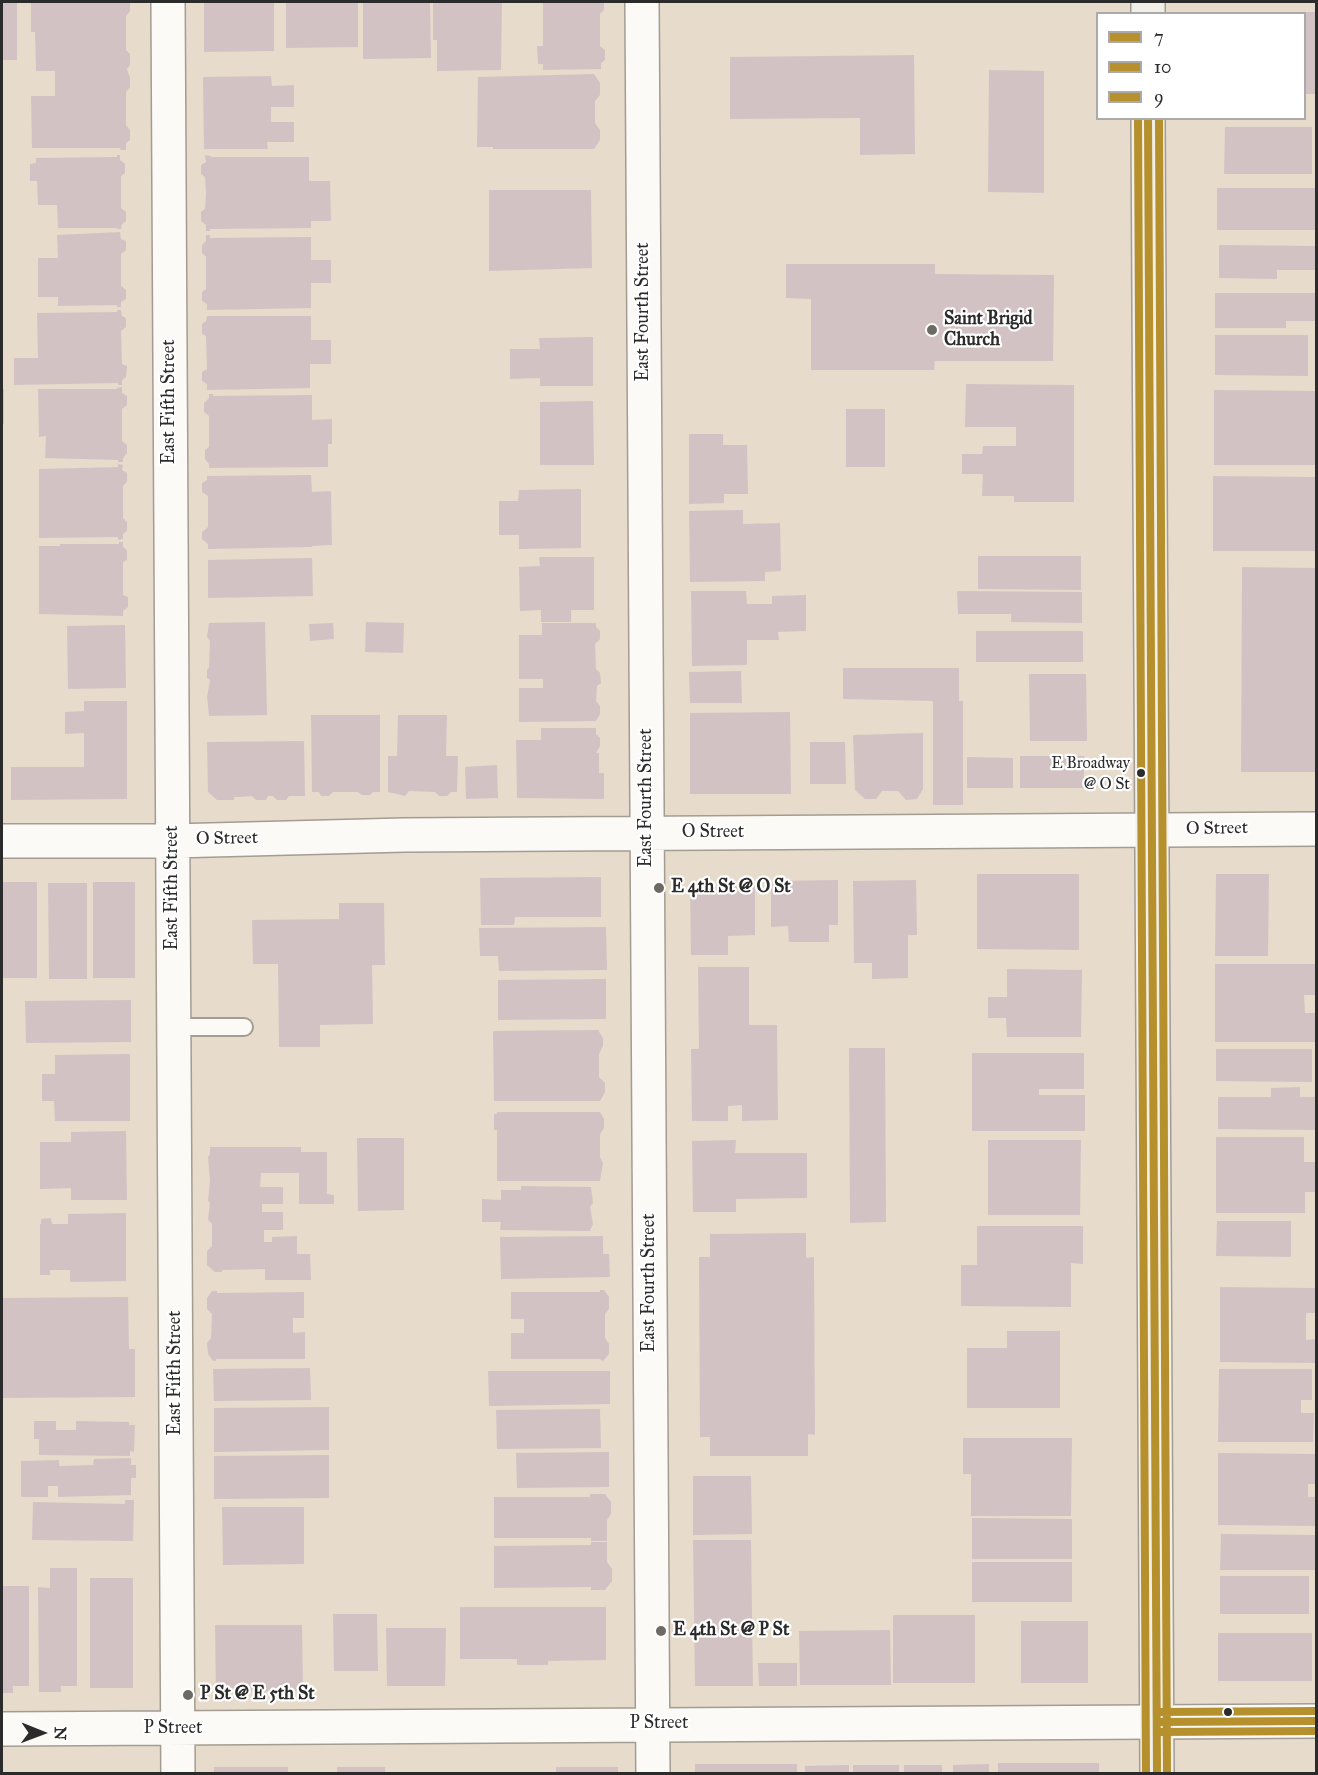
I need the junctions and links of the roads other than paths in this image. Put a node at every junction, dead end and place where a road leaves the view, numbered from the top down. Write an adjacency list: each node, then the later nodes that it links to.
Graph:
1 (168, 2): 8 (street, East Fifth Street)
2 (642, 2): 6 (street, East Fourth Street)
3 (1149, 120): 5 (main road)
4 (1317, 829): 5 (street, O Street)
5 (1153, 830): 6 (street, O Street); 12 (main road)
6 (647, 834): 8 (street, O Street); 13 (street, East Fourth Street)
7 (2, 841): 8 (street, O Street)
8 (172, 841): 9 (street, East Fifth Street)
9 (174, 1027): 10 (lane); 15 (street, East Fifth Street)
10 (244, 1027)
11 (1317, 1721): 12 (street, P Street)
12 (1157, 1722): 13 (street, P Street); 18 (main road)
13 (653, 1724): 15 (street, P Street); 17 (street, East Fourth Street)
14 (2, 1729): 15 (street, P Street)
15 (178, 1729): 16 (street, East Fifth Street)
16 (178, 1773)
17 (653, 1773)
18 (1157, 1773)

